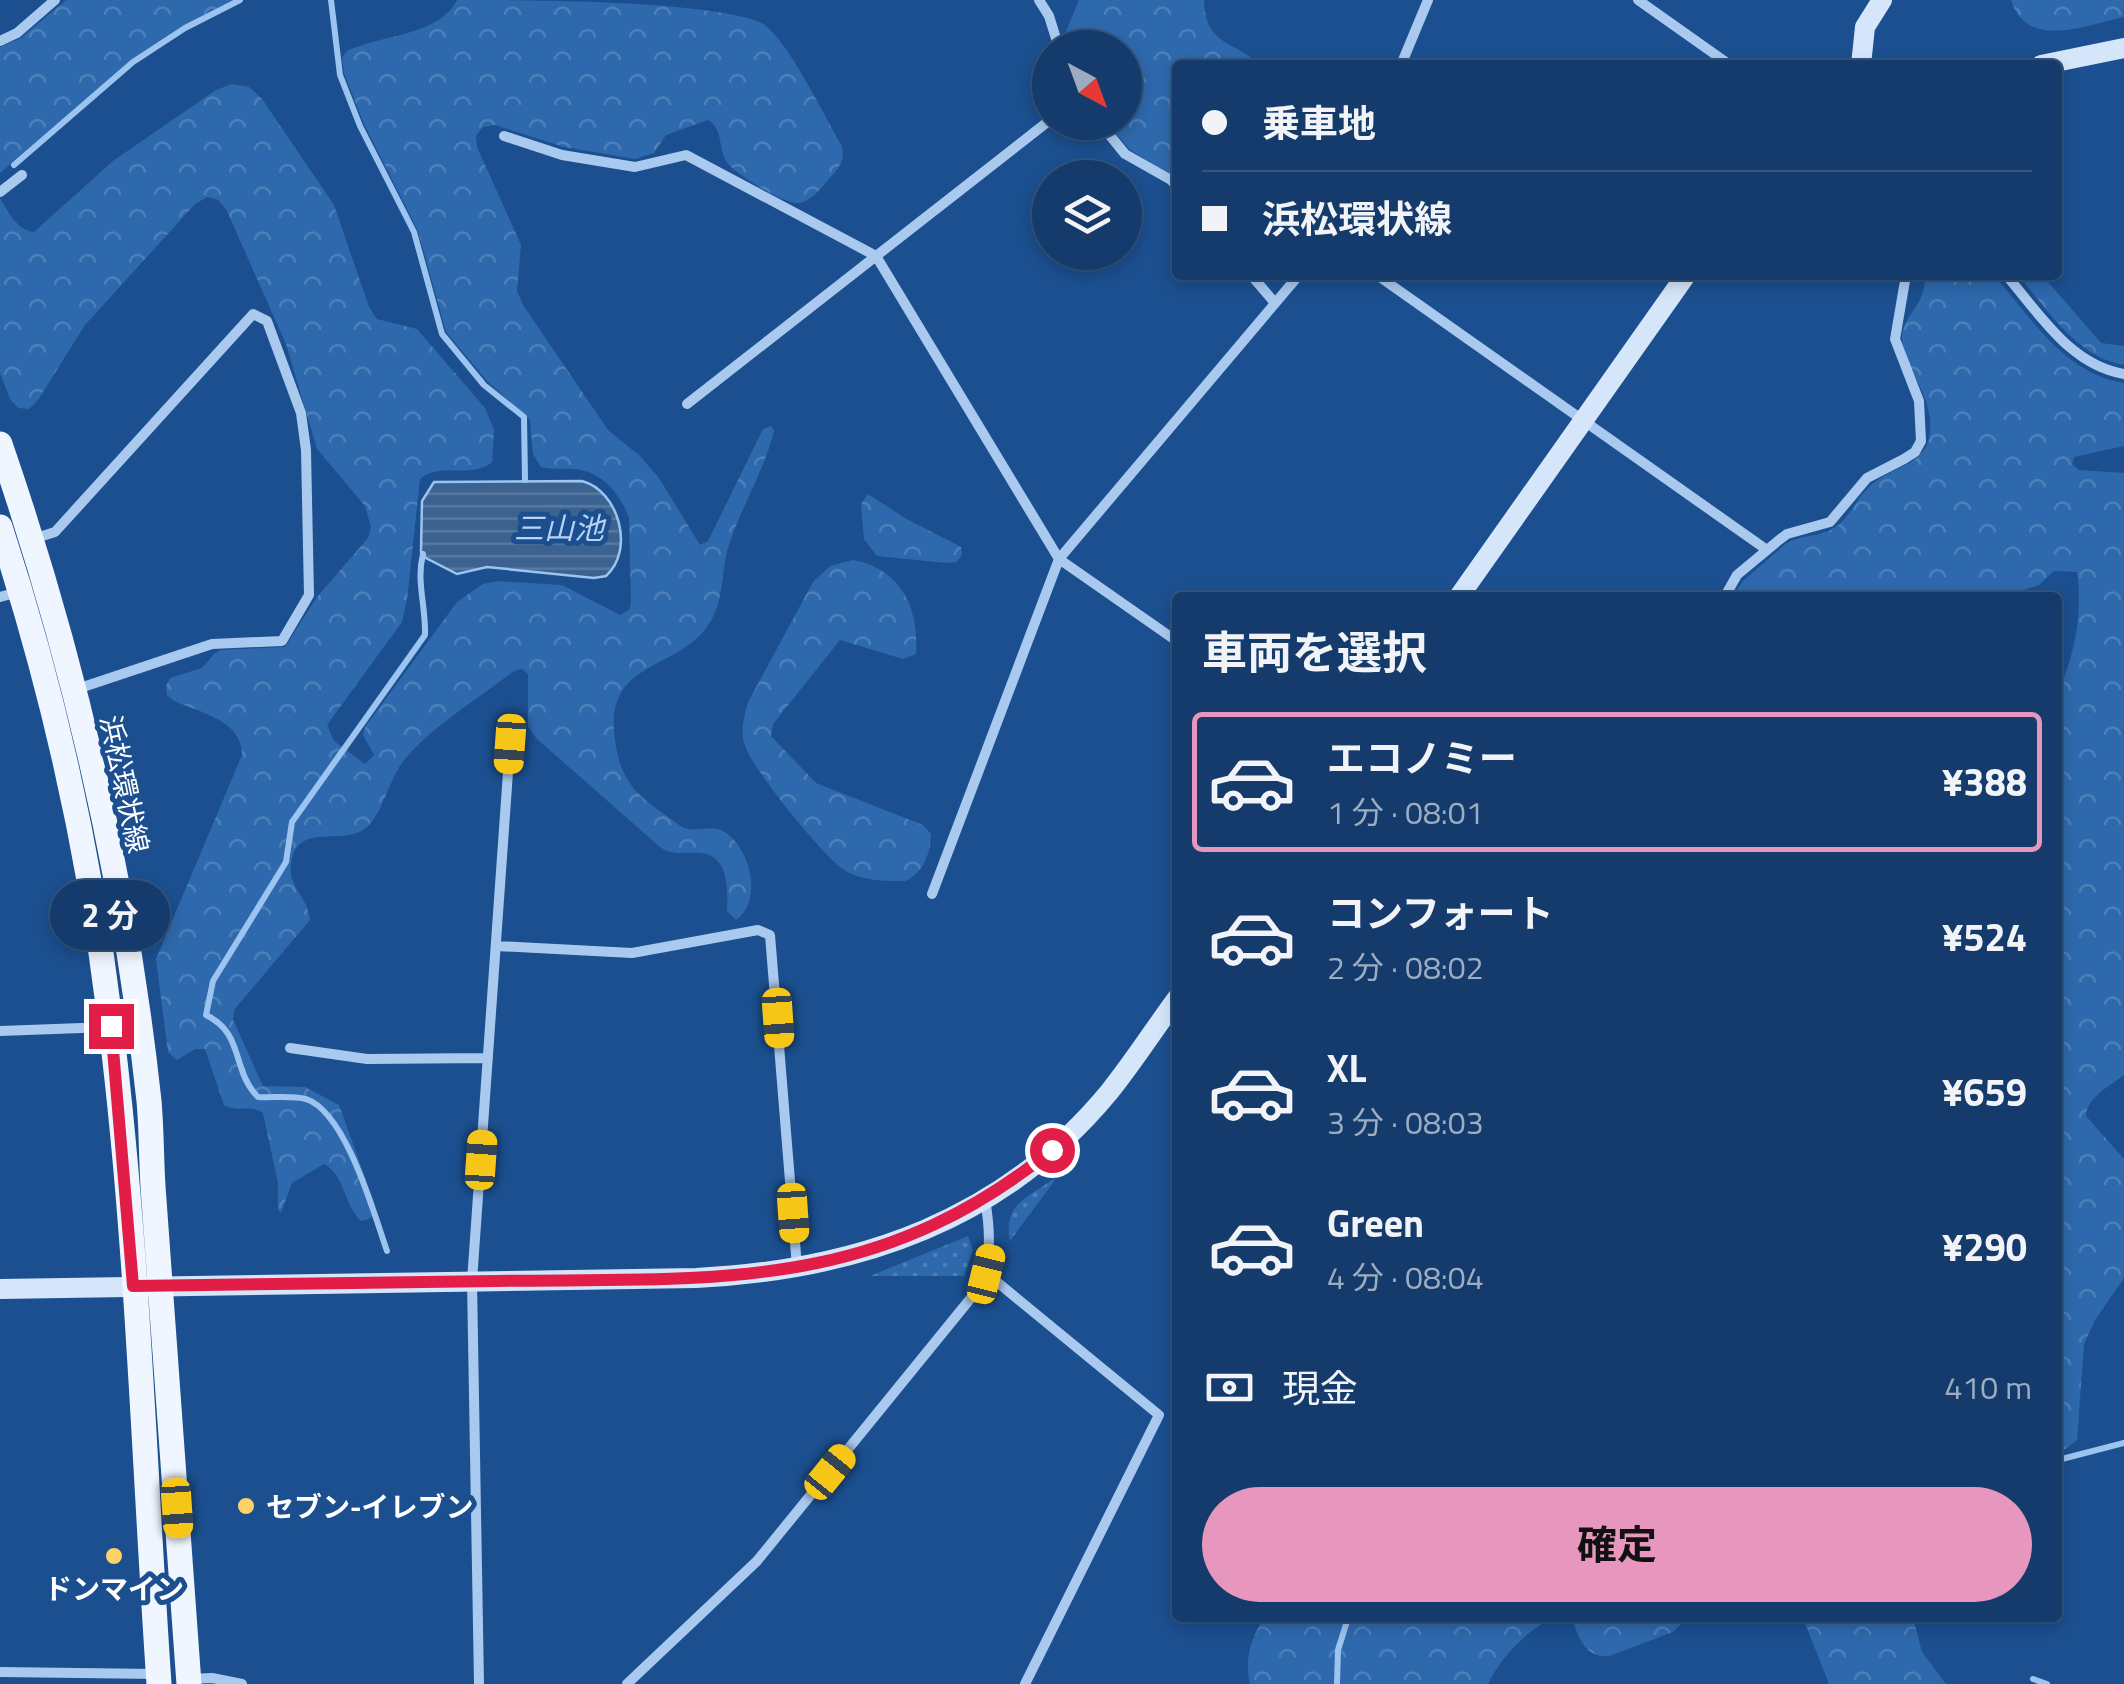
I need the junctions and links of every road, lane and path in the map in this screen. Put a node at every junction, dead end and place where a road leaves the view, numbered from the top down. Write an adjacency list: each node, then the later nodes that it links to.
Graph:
1 (55, 0): 7 (street)
2 (1038, 0): 6 (street)
3 (1428, 0): 9 (street)
4 (1638, 0): 10 (street)
5 (1882, 0): 11 (street)
6 (1054, 30)
7 (0, 41)
8 (2124, 48): 12 (street)
9 (1403, 60)
10 (1723, 60)
11 (1862, 60)
12 (2062, 61)
13 (1032, 134): 19 (street)
14 (504, 136): 19 (street)
15 (1114, 140): 17 (street)
16 (22, 175): 18 (street)
17 (1172, 181)
18 (0, 192)
19 (876, 256): 28 (street); 34 (street)
20 (1255, 280): 26 (street)
21 (1294, 280): 26 (street)
22 (1384, 280): 29 (street)
23 (1682, 280): 29 (street)
24 (1905, 280): 33 (street)
25 (2010, 280): 27 (street)
26 (1275, 303): 34 (street)
27 (2124, 374)
28 (687, 404)
29 (1583, 420): 33 (street); 35 (street)
30 (0, 444): 32 (main road, 浜松環状線)
31 (0, 526): 37 (main road, 浜松環状線)
32 (32, 539): 39 (main road, 浜松環状線); 39 (street)
33 (1767, 550): 36 (street)
34 (1060, 559): 38 (street); 41 (street)
35 (1462, 592)
36 (1727, 592)
37 (10, 594): 44 (main road, 浜松環状線)
38 (1172, 638)
39 (74, 690): 53 (main road, 浜松環状線)
40 (510, 744): 42 (street)
41 (932, 894)
42 (496, 946): 47 (street); 49 (street)
43 (1172, 1005): 48 (street)
44 (111, 1026): 45 (street); 52 (main road, 浜松環状線)
45 (0, 1031)
46 (290, 1048): 47 (street)
47 (488, 1058): 51 (street)
48 (985, 1199): 49 (street); 50 (street)
49 (797, 1268): 51 (street)
50 (986, 1274): 60 (street); 61 (street)
51 (472, 1281): 53 (street); 59 (street)
52 (133, 1286): 53 (street); 54 (street); 56 (main road, 浜松環状線)
53 (162, 1286): 57 (main road, 浜松環状線)
54 (0, 1289)
55 (0, 1672): 56 (street)
56 (159, 1679)
57 (188, 1682): 58 (street)
58 (242, 1684)
59 (479, 1684)
60 (627, 1684)
61 (1025, 1684)

